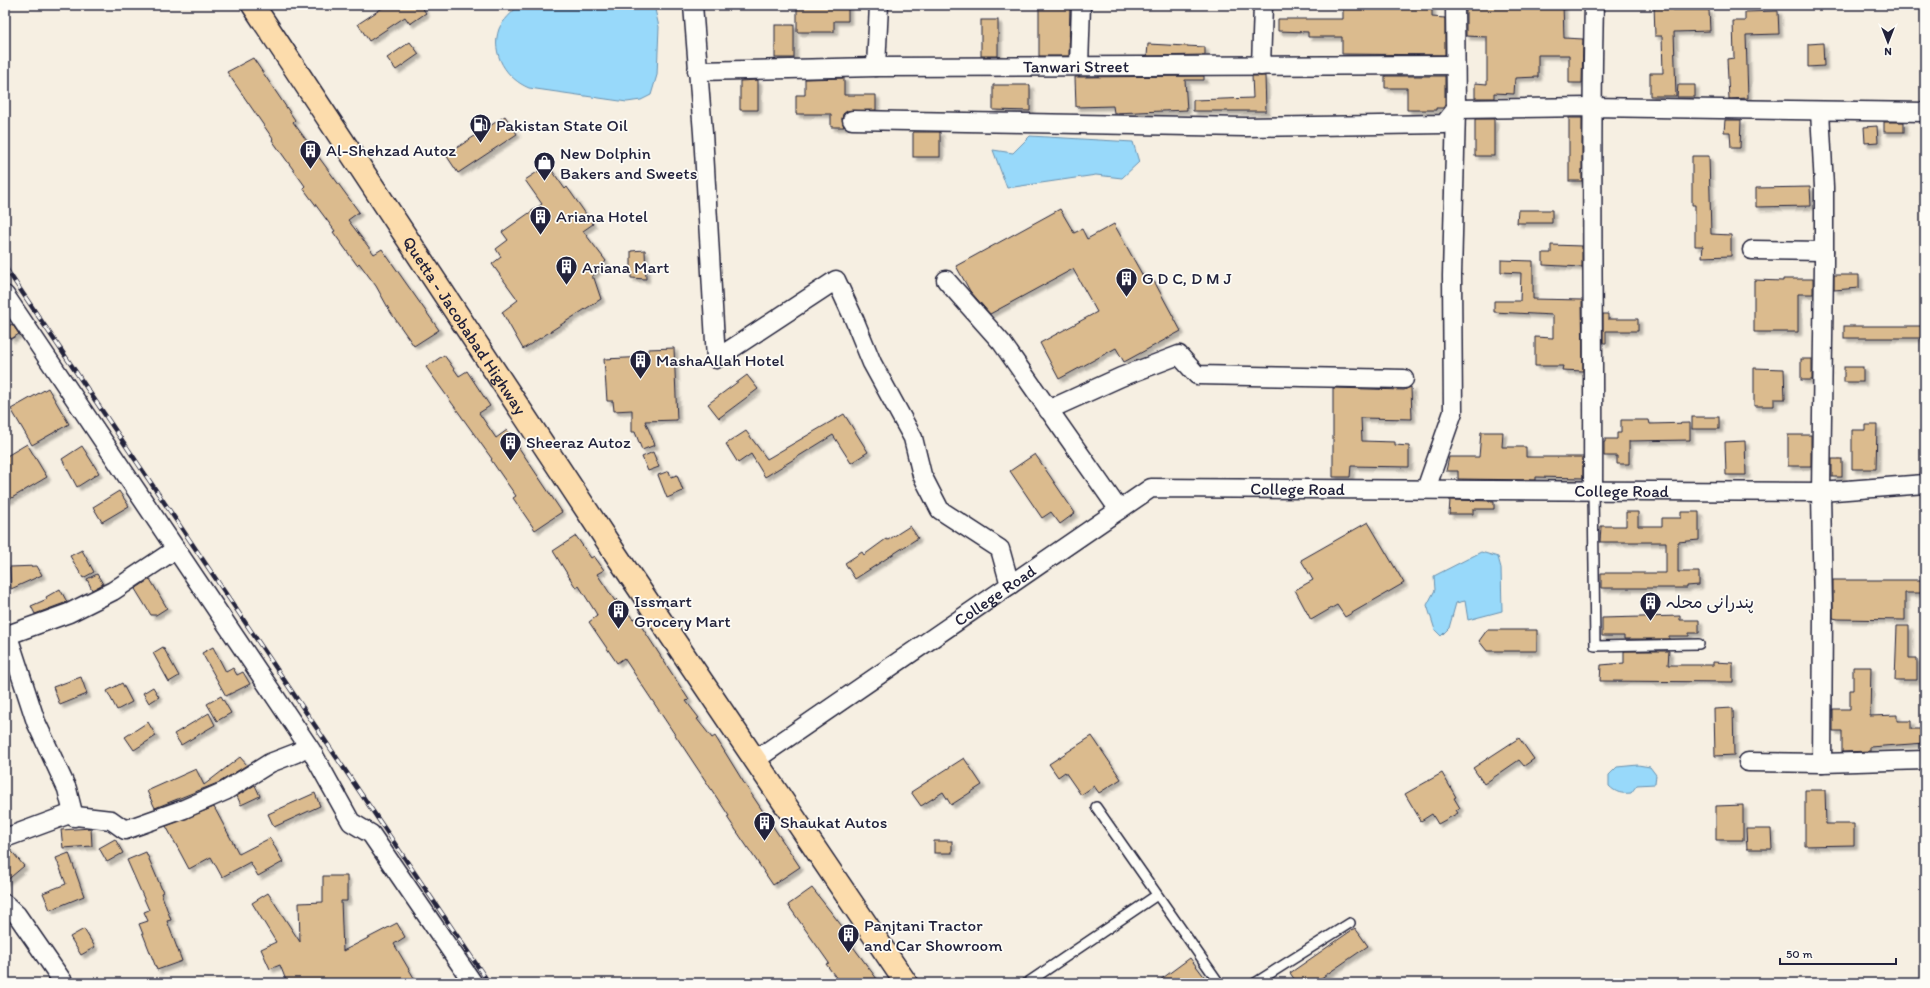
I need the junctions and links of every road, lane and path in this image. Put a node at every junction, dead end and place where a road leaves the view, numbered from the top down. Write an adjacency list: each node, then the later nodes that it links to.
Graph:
1 (253, 5): 35 (highway, Quetta - Jacobabad Highway)
2 (693, 5): 12 (street)
3 (879, 5): 11 (street)
4 (1081, 5): 9 (street)
5 (1263, 5): 10 (street)
6 (1455, 5): 8 (street)
7 (1594, 5): 13 (street)
8 (1455, 65): 10 (street, Tanwari Street); 14 (street)
9 (1079, 66): 10 (street, Tanwari Street); 11 (street, Tanwari Street)
10 (1261, 66)
11 (876, 67): 12 (street, Tanwari Street)
12 (697, 71): 31 (street)
13 (1591, 107): 14 (street); 15 (street); 27 (street)
14 (1456, 109): 17 (street); 26 (street)
15 (1820, 111): 16 (street); 19 (street)
16 (1925, 112)
17 (852, 120)
18 (1752, 250): 19 (street)
19 (1824, 251): 28 (street)
20 (946, 280): 24 (street)
21 (5, 295): 22 (street)
22 (12, 319): 30 (street)
23 (1404, 379): 24 (street)
24 (1048, 410): 29 (street)
25 (1925, 484): 28 (street, College Road)
26 (1426, 489): 27 (street, College Road); 29 (street, College Road)
27 (1593, 490): 28 (street, College Road); 33 (lane)
28 (1821, 492): 38 (street)
29 (1119, 510): 31 (street, College Road)
30 (176, 549): 32 (street); 34 (street)
31 (1010, 585): 35 (street, College Road)
32 (7, 636): 40 (street)
33 (1699, 644)
34 (308, 746): 40 (street); 46 (street)
35 (755, 760): 47 (highway, Quetta - Jacobabad Highway)
36 (1925, 760): 38 (street)
37 (1748, 762): 38 (street)
38 (1822, 763)
39 (1096, 807): 42 (lane)
40 (74, 816): 41 (street)
41 (5, 838)
42 (1157, 896): 48 (lane); 49 (lane)
43 (5, 904): 45 (street)
44 (1350, 924): 50 (lane)
45 (64, 983)
46 (473, 983)
47 (906, 983)
48 (1027, 983)
49 (1219, 983)
50 (1255, 983)

